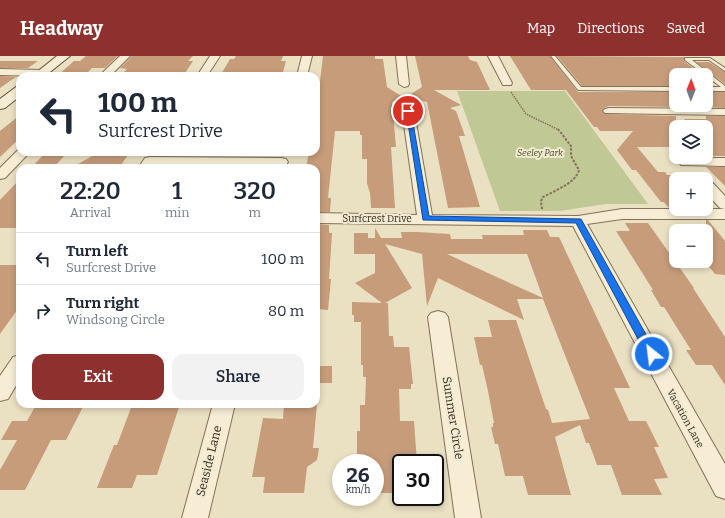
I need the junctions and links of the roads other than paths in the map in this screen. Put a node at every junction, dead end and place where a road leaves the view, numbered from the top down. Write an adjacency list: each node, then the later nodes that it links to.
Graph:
1 (64, 56): 10 (street)
2 (125, 56): 11 (street)
3 (215, 56): 12 (street)
4 (306, 56): 13 (street)
5 (401, 56): 15 (street)
6 (493, 56): 16 (street)
7 (553, 56): 18 (lane)
8 (725, 70): 17 (lane)
9 (0, 72): 14 (street)
10 (43, 72)
11 (108, 72)
12 (205, 72)
13 (303, 72)
14 (16, 73)
15 (404, 84)
16 (508, 87)
17 (725, 88): 19 (lane)
18 (669, 89)
19 (713, 89)
20 (16, 93): 21 (street)
21 (0, 105)
22 (408, 111): 35 (street)
23 (609, 111): 24 (street)
24 (725, 112)
25 (20, 156): 30 (street)
26 (282, 160): 28 (street)
27 (725, 162): 29 (street)
28 (148, 164)
29 (695, 172)
30 (0, 175)
31 (713, 192): 32 (street)
32 (725, 205)
33 (725, 214): 36 (street, Surfcrest Drive)
34 (320, 218): 35 (street, Surfcrest Drive)
35 (426, 219): 36 (street, Surfcrest Drive)
36 (578, 221): 41 (street, Vacation Lane)
37 (438, 317): 43 (street, Summer Circle)
38 (16, 368): 39 (street)
39 (0, 393)
40 (223, 408): 42 (street, Seaside Lane)
41 (725, 488)
42 (195, 518)
43 (468, 518)

